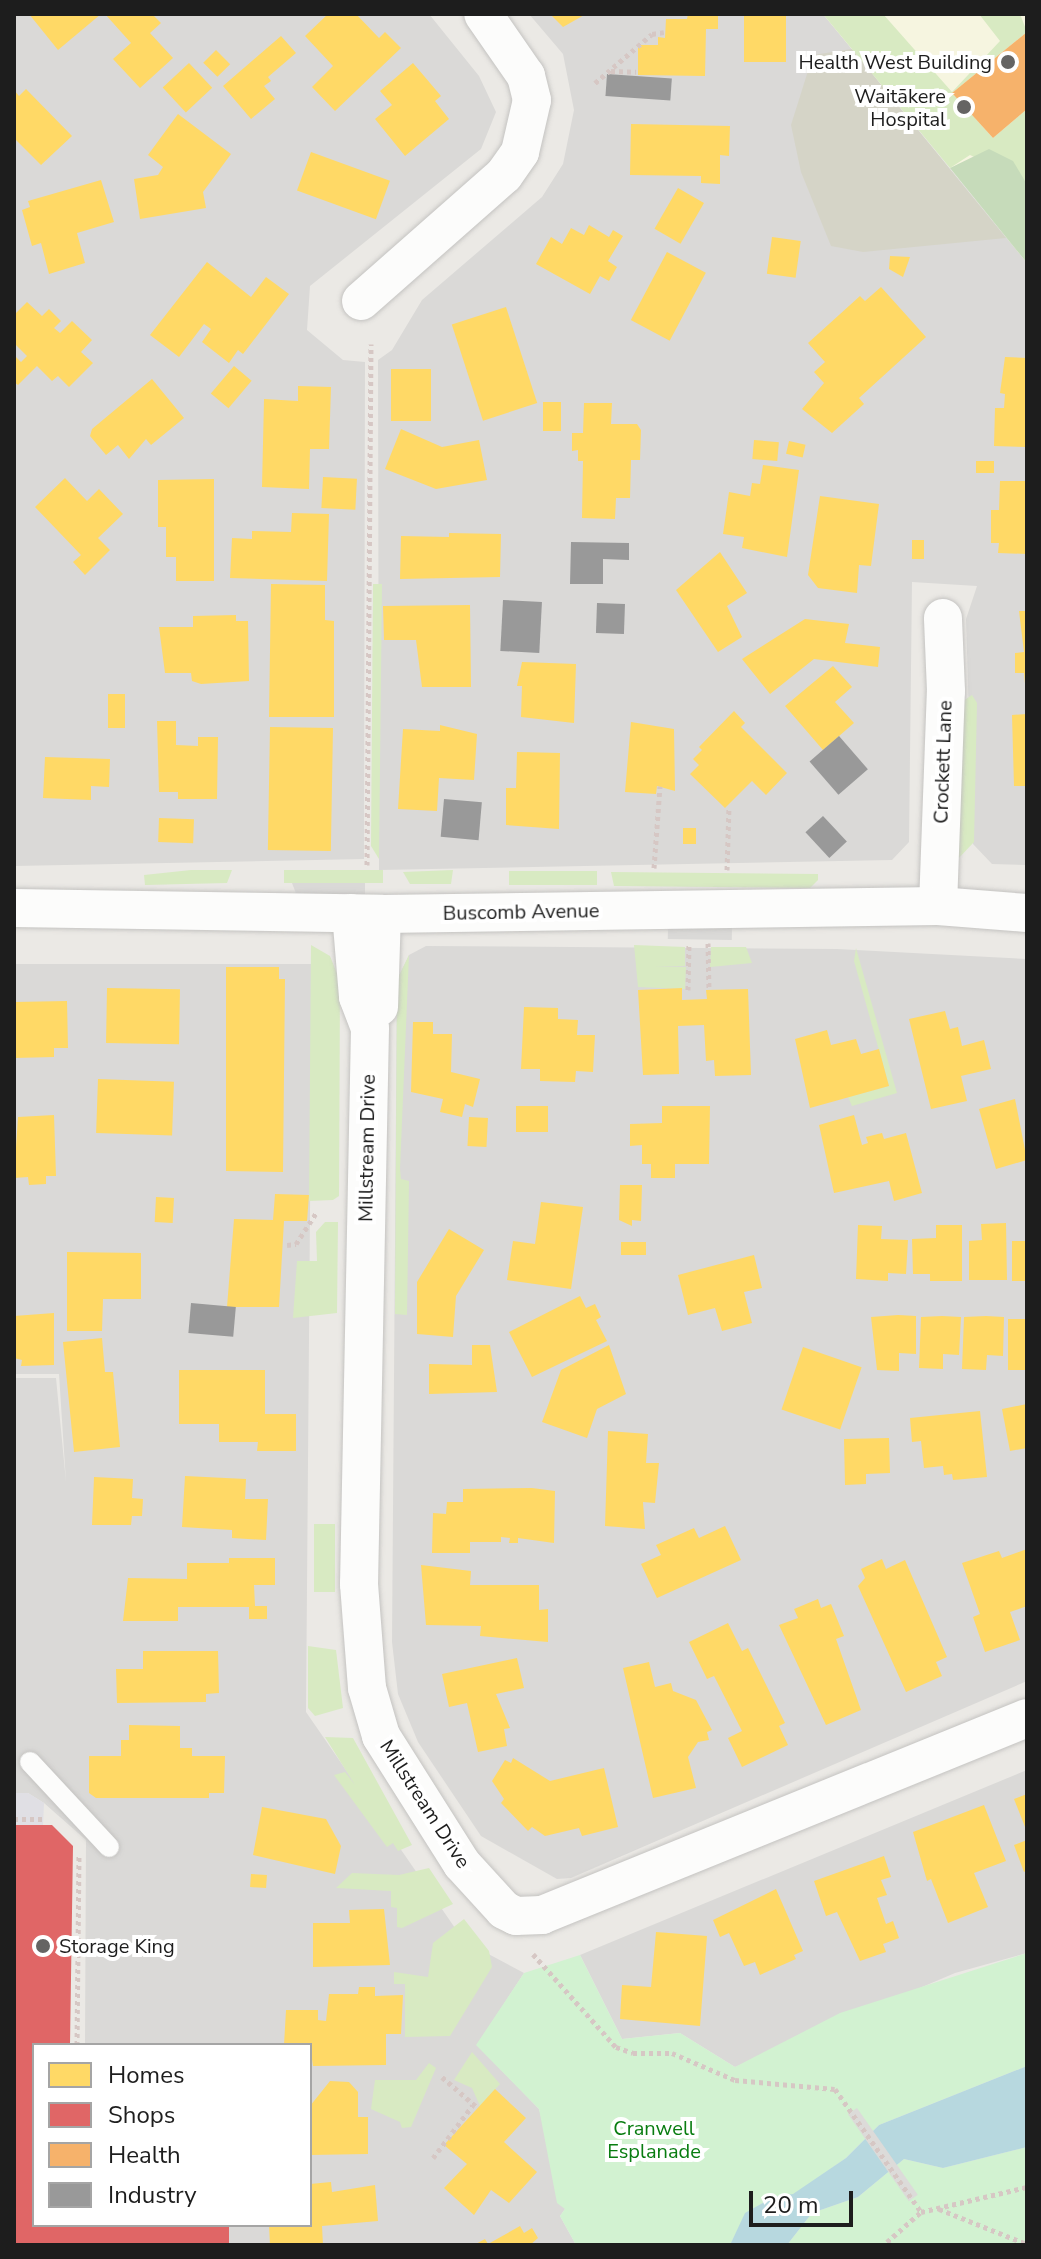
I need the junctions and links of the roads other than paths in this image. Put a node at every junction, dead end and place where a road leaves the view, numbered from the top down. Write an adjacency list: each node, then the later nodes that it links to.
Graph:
1 (483, 14): 2 (street)
2 (361, 301)
3 (943, 618): 4 (street, Crockett Lane)
4 (938, 906): 6 (street, Buscomb Avenue); 7 (street, Buscomb Avenue)
5 (14, 908): 7 (street, Buscomb Avenue)
6 (1027, 913)
7 (366, 914): 8 (street, Millstream Drive)
8 (1027, 1718)
9 (30, 1762): 10 (lane)
10 (109, 1847)

